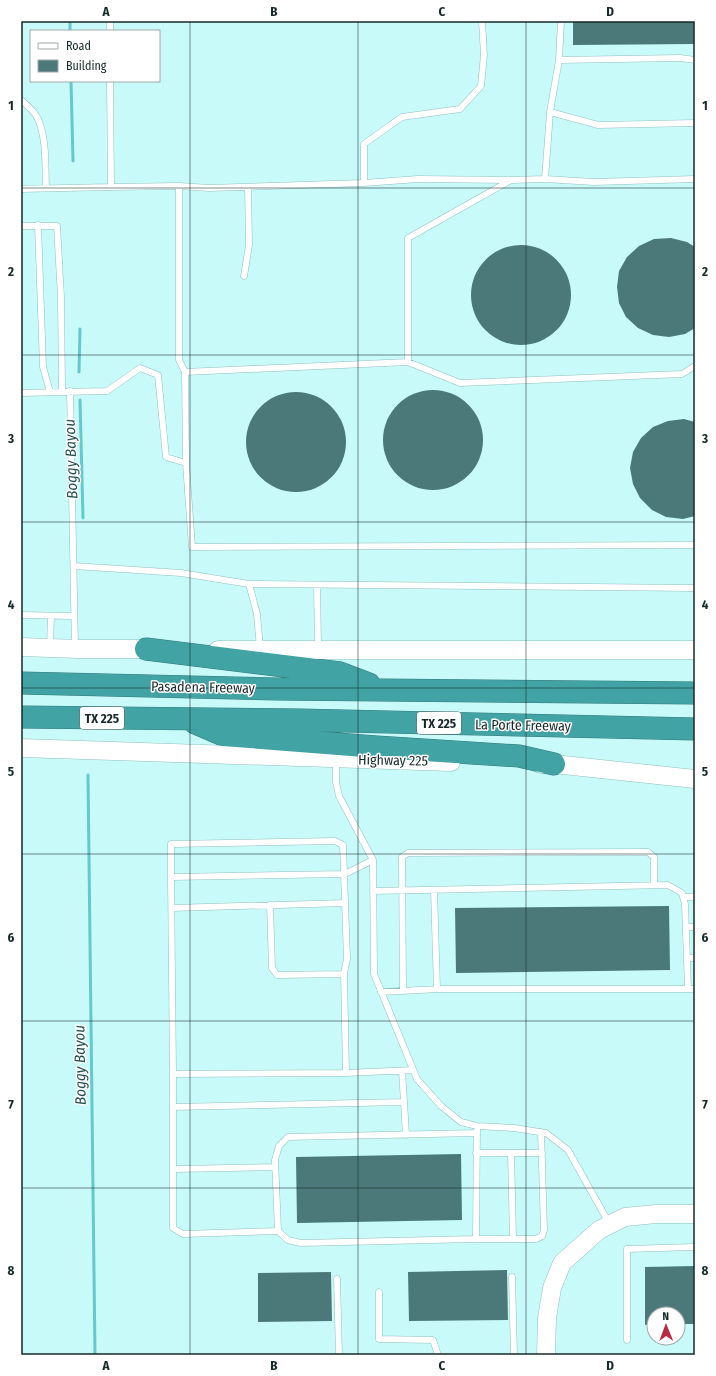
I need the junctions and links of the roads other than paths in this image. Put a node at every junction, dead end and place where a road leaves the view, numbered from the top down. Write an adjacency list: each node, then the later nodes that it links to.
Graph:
1 (482, 21): 12 (lane)
2 (561, 21): 3 (lane)
3 (559, 60): 4 (lane); 7 (lane)
4 (695, 60)
5 (110, 82): 13 (lane)
6 (21, 100): 16 (lane)
7 (550, 112): 8 (lane); 9 (lane)
8 (695, 123)
9 (545, 179): 10 (lane); 11 (lane)
10 (695, 179)
11 (511, 180): 12 (lane); 21 (lane)
12 (364, 183): 15 (lane)
13 (111, 186): 14 (lane); 16 (lane)
14 (179, 186): 15 (lane); 23 (lane)
15 (248, 187): 20 (lane)
16 (46, 188): 17 (lane)
17 (21, 189)
18 (38, 225): 19 (lane); 24 (lane); 25 (lane)
19 (21, 226)
20 (244, 276)
21 (408, 362): 22 (lane); 23 (lane)
22 (695, 366)
23 (186, 372): 28 (lane)
24 (50, 392): 25 (lane); 27 (lane)
25 (62, 392): 26 (lane)
26 (70, 392): 28 (lane); 30 (lane)
27 (21, 393)
28 (186, 463): 29 (lane)
29 (695, 545)
30 (74, 566): 31 (lane); 36 (lane)
31 (249, 584): 32 (lane); 41 (lane)
32 (317, 585): 33 (lane); 42 (lane)
33 (695, 588)
34 (21, 615): 35 (lane)
35 (51, 616): 36 (lane); 38 (lane)
36 (74, 616): 39 (lane)
37 (21, 647): 38 (main road)
38 (50, 648): 39 (main road)
39 (75, 649): 40 (main road)
40 (146, 649): 41 (main road); 45 (highway)
41 (260, 650): 42 (main road)
42 (318, 650): 43 (main road)
43 (695, 650)
44 (21, 682): 45 (highway, Pasadena Freeway)
45 (386, 690): 46 (highway)
46 (695, 693)
47 (21, 717): 48 (highway, TX 225)
48 (182, 718): 49 (highway, La Porte Freeway / TX 225); 52 (highway)
49 (695, 729)
50 (21, 748): 51 (main road, Highway 225)
51 (336, 759): 52 (main road, Highway 225); 54 (lane)
52 (554, 764): 53 (main road, Highway 225)
53 (695, 779)
54 (373, 860): 55 (lane); 60 (lane)
55 (345, 874): 56 (lane); 56 (lane); 63 (lane)
56 (172, 877): 65 (lane)
57 (654, 885): 58 (lane); 59 (lane); 61 (lane)
58 (402, 890): 59 (lane); 60 (lane); 74 (lane)
59 (434, 890): 71 (lane)
60 (373, 891): 75 (lane)
61 (683, 897): 62 (lane); 66 (lane)
62 (695, 897)
63 (345, 903): 64 (lane); 70 (lane)
64 (270, 905): 65 (lane); 70 (lane)
65 (172, 908): 79 (lane)
66 (686, 927): 67 (lane); 68 (lane)
67 (695, 927)
68 (687, 958): 69 (lane); 72 (lane)
69 (695, 958)
70 (344, 974): 78 (lane)
71 (437, 989): 72 (lane); 74 (lane)
72 (688, 989): 73 (lane)
73 (695, 989)
74 (403, 991): 75 (lane)
75 (381, 992): 76 (lane)
76 (413, 1070): 77 (lane); 82 (lane)
77 (402, 1071): 78 (lane); 80 (lane)
78 (346, 1073): 79 (lane)
79 (173, 1074): 81 (lane)
80 (404, 1102): 81 (lane); 85 (lane)
81 (173, 1106): 90 (lane)
82 (477, 1126): 83 (lane); 84 (lane)
83 (541, 1132): 86 (lane); 92 (lane)
84 (477, 1133): 85 (lane); 87 (lane)
85 (406, 1135): 89 (lane)
86 (542, 1152): 88 (lane); 95 (lane)
87 (476, 1153): 88 (lane); 94 (lane)
88 (511, 1153): 95 (lane)
89 (275, 1167): 90 (lane); 93 (lane)
90 (174, 1169): 93 (lane)
91 (695, 1214): 92 (main road)
92 (609, 1225): 104 (main road)
93 (278, 1231): 94 (lane)
94 (476, 1239): 95 (lane)
95 (512, 1239)
96 (695, 1248): 100 (lane)
97 (512, 1278): 103 (lane)
98 (337, 1280): 101 (lane)
99 (379, 1292): 102 (lane)
100 (627, 1340)
101 (339, 1355)
102 (438, 1355)
103 (514, 1355)
104 (546, 1355)

